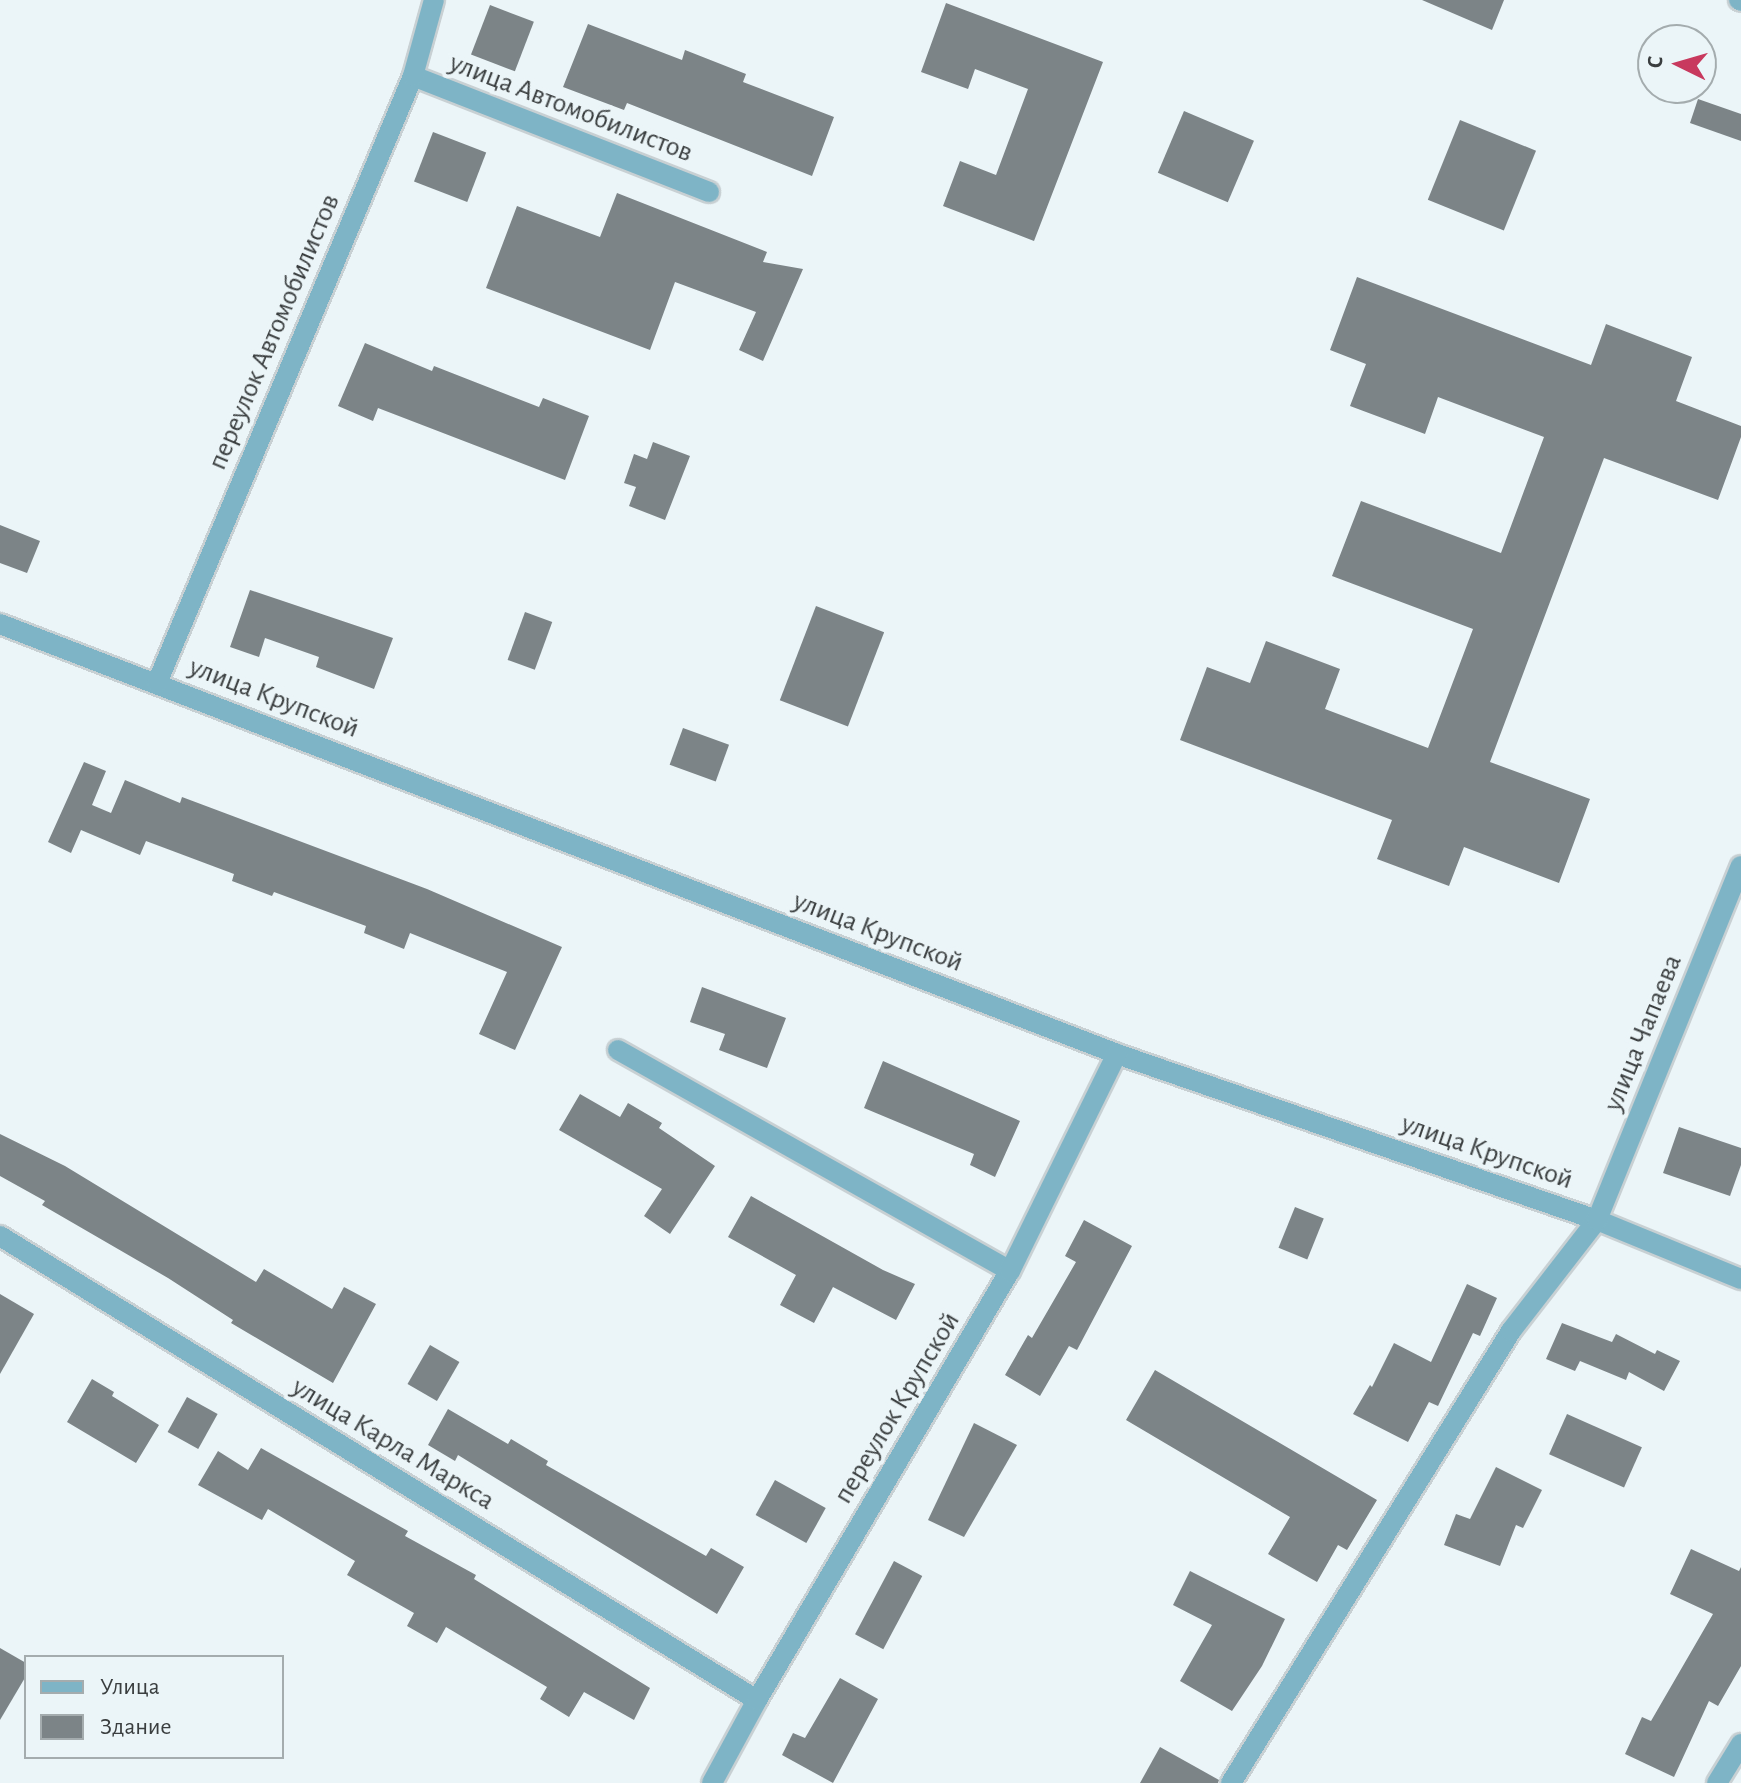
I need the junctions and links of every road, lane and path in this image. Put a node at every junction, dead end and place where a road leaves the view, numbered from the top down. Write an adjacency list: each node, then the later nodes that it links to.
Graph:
1 (434, 0): 2 (street, переулок Автомобилистов)
2 (413, 76): 3 (street, улица Автомобилистов); 5 (street, переулок Автомобилистов)
3 (709, 192)
4 (0, 624): 5 (street, улица Крупской)
5 (157, 683): 8 (street, улица Крупской)
6 (1740, 869): 9 (street, улица Чапаева)
7 (618, 1050): 11 (street)
8 (1117, 1054): 9 (street, улица Крупской); 11 (street, переулок Крупской)
9 (1597, 1220): 12 (street, улица Крупской); 16 (street, улица Чапаева)
10 (0, 1236): 13 (street, улица Карла Маркса)
11 (1010, 1271): 13 (street, переулок Крупской)
12 (1741, 1279)
13 (757, 1700): 15 (street, переулок Крупской)
14 (1741, 1744): 17 (street)
15 (712, 1783)
16 (1231, 1783)
17 (1717, 1783)

